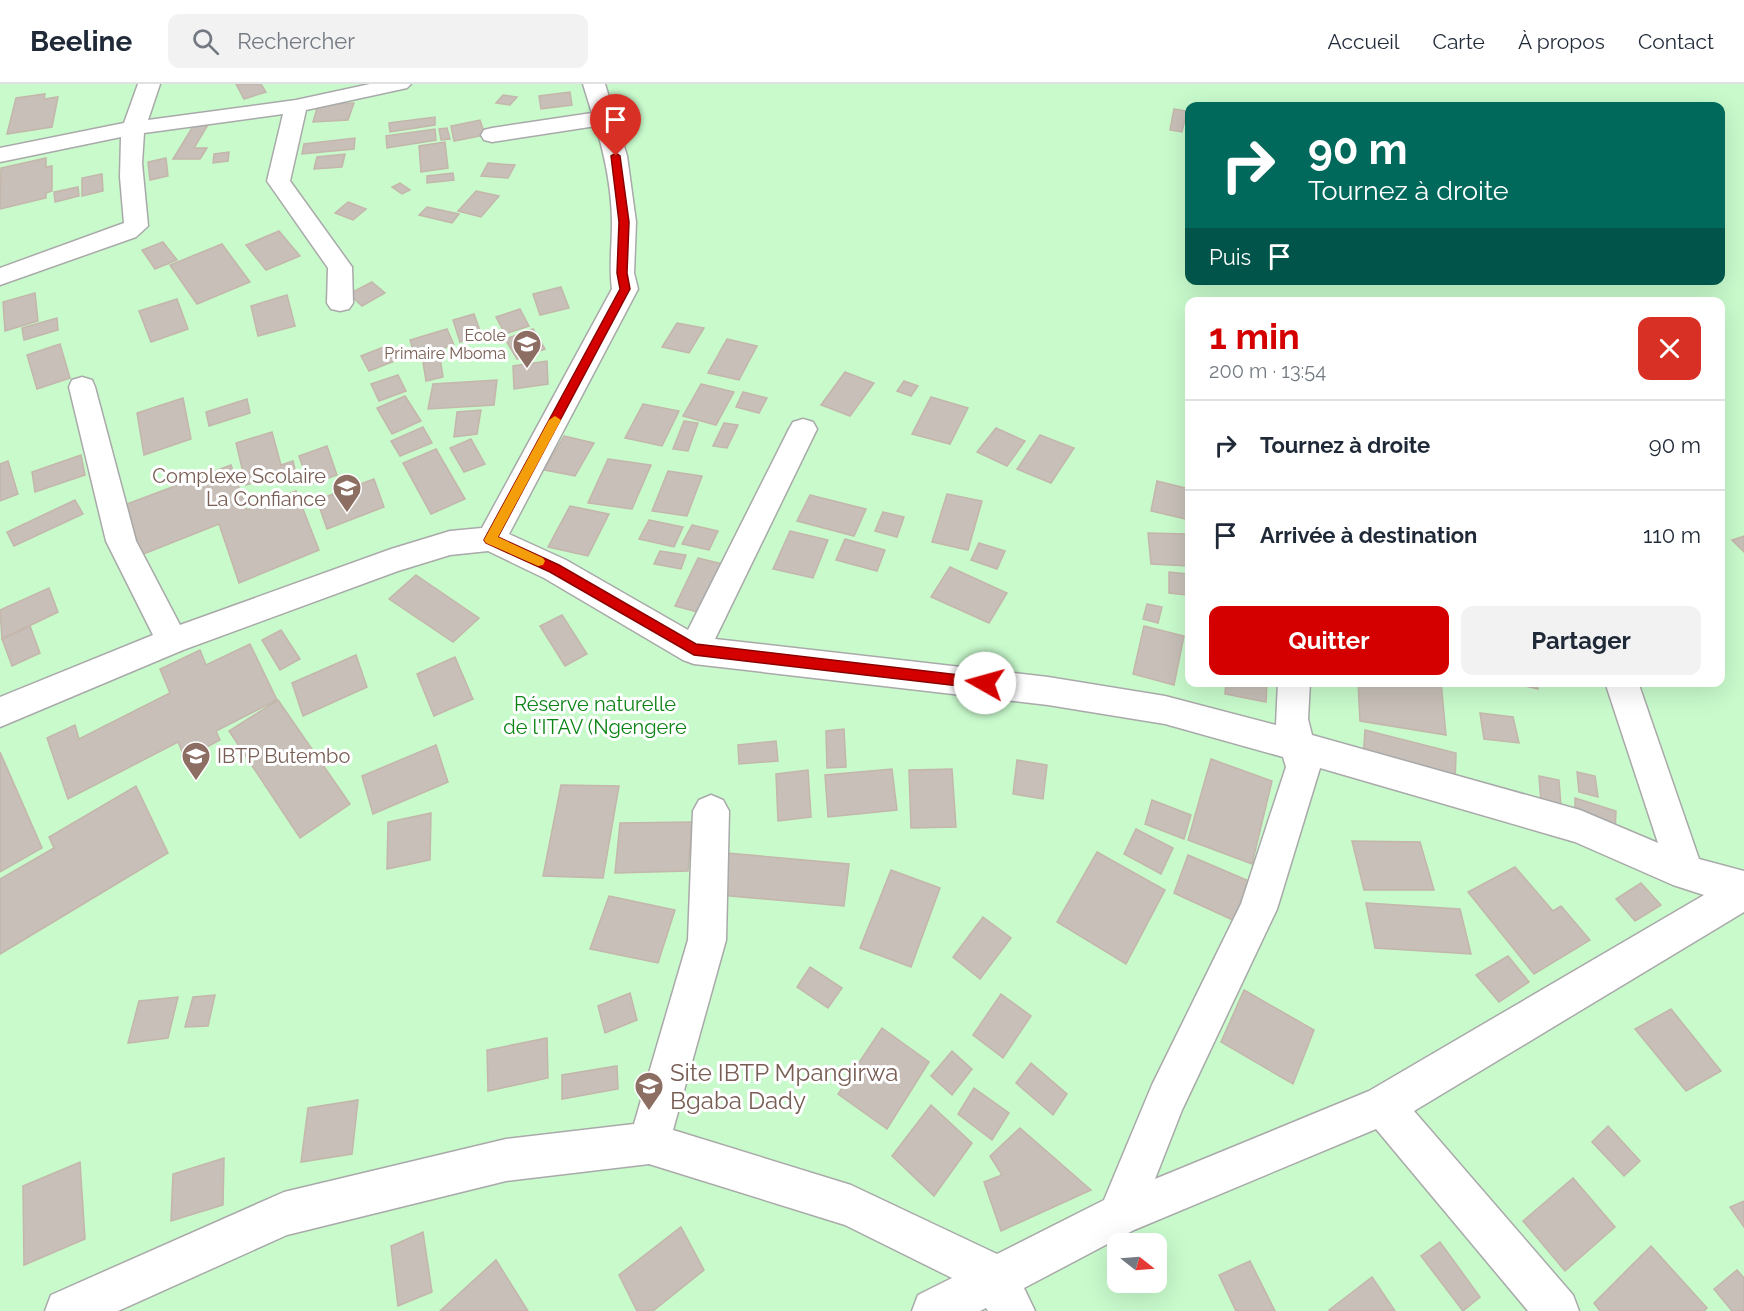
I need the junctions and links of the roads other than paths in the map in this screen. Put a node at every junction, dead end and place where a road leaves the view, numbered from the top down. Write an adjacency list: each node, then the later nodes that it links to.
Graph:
1 (149, 84): 6 (street)
2 (400, 84): 4 (street)
3 (594, 84): 5 (street)
4 (296, 106): 6 (street); 10 (street)
5 (603, 118): 7 (street); 13 (street)
6 (134, 128): 8 (street); 9 (street)
7 (492, 135)
8 (0, 155)
9 (0, 277)
10 (340, 303)
11 (82, 387): 14 (street)
12 (803, 429): 15 (street)
13 (491, 540): 14 (street); 15 (street)
14 (172, 641): 18 (street)
15 (694, 650): 19 (street)
16 (1294, 687): 19 (street)
17 (1623, 687): 21 (street)
18 (0, 712)
19 (1298, 746): 21 (street); 25 (street)
20 (711, 811): 24 (street)
21 (1686, 873): 22 (street)
22 (1744, 891): 23 (street)
23 (1383, 1106): 25 (street); 29 (street)
24 (649, 1143): 26 (street); 27 (street)
25 (1119, 1215): 26 (street)
26 (1004, 1295): 28 (street)
27 (68, 1311)
28 (934, 1311)
29 (1557, 1311)

